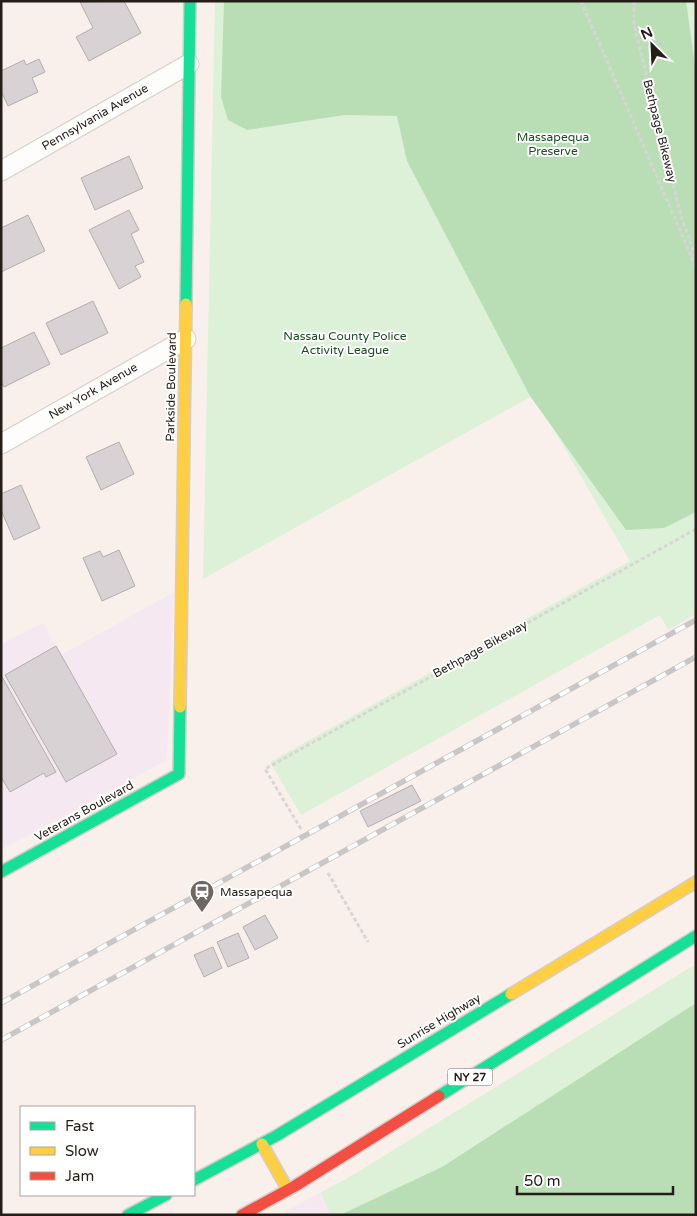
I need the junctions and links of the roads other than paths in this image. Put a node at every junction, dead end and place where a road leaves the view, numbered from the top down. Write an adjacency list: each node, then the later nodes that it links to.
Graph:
1 (190, 1): 2 (main road, Parkside Boulevard)
2 (189, 64): 3 (street, Pennsylvania Avenue); 4 (main road, Parkside Boulevard)
3 (1, 171)
4 (186, 339): 5 (street, New York Avenue); 6 (main road, Parkside Boulevard)
5 (1, 444)
6 (179, 774): 7 (main road, Veterans Boulevard)
7 (1, 872)
8 (696, 882): 10 (main road, Sunrise Highway)
9 (696, 936): 12 (main road, NY 27)
10 (262, 1144): 11 (main road, Sunrise Highway); 12 (main road)
11 (195, 1179)
12 (288, 1190): 15 (main road, NY 27)
13 (164, 1196): 14 (main road)
14 (128, 1215)
15 (242, 1215)

